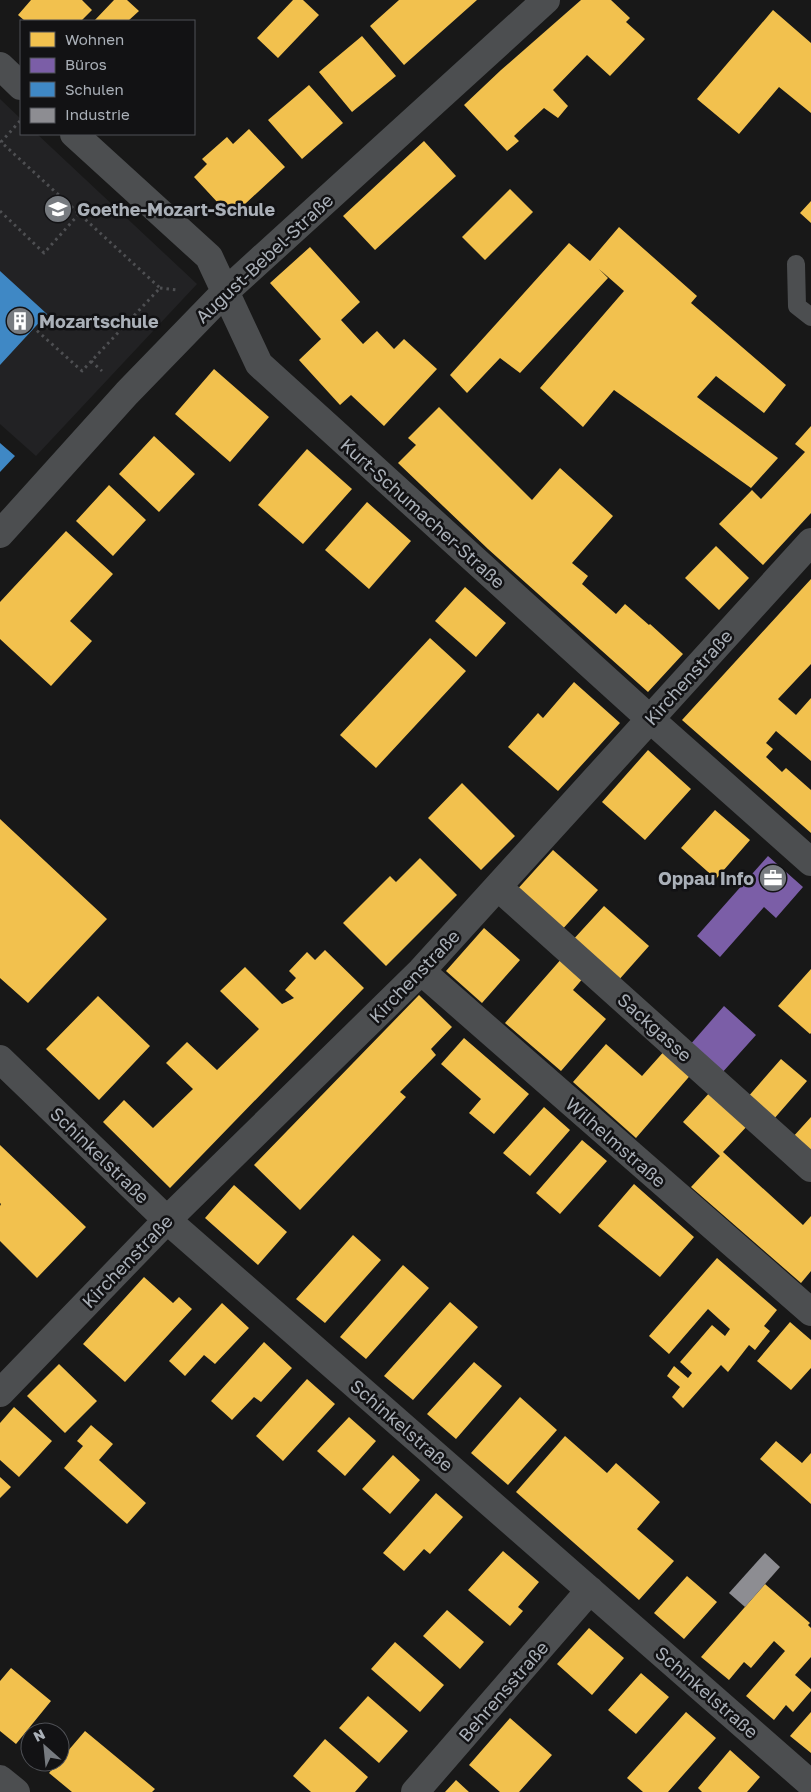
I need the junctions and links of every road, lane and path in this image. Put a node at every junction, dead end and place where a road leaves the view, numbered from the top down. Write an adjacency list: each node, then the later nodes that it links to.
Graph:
1 (545, 0): 10 (street, August-Bebel-Straße)
2 (0, 66): 3 (street)
3 (20, 85)
4 (20, 121): 6 (path)
5 (75, 135): 10 (street, Kurt-Schumacher-Straße)
6 (0, 142): 8 (path)
7 (0, 211): 8 (path)
8 (79, 214): 12 (path)
9 (796, 264): 11 (lane)
10 (225, 292): 13 (street, August-Bebel-Straße); 15 (street, Kurt-Schumacher-Straße)
11 (811, 317)
12 (34, 328)
13 (0, 534)
14 (811, 542): 15 (street, Kirchenstraße)
15 (650, 719): 16 (street, Kurt-Schumacher-Straße); 17 (street, Kirchenstraße)
16 (811, 862)
17 (498, 887): 18 (street, Kirchenstraße); 20 (street, Sackgasse)
18 (421, 971): 21 (street, Kirchenstraße); 22 (street, Wilhelmstraße)
19 (0, 1059): 21 (street, Schinkelstraße)
20 (811, 1168)
21 (167, 1220): 23 (street, Kirchenstraße); 24 (street, Schinkelstraße)
22 (811, 1312)
23 (0, 1393)
24 (590, 1590): 26 (street, Schinkelstraße); 28 (street, Behrensstraße)
25 (0, 1779): 27 (street)
26 (811, 1784)
27 (16, 1792)
28 (415, 1792)

